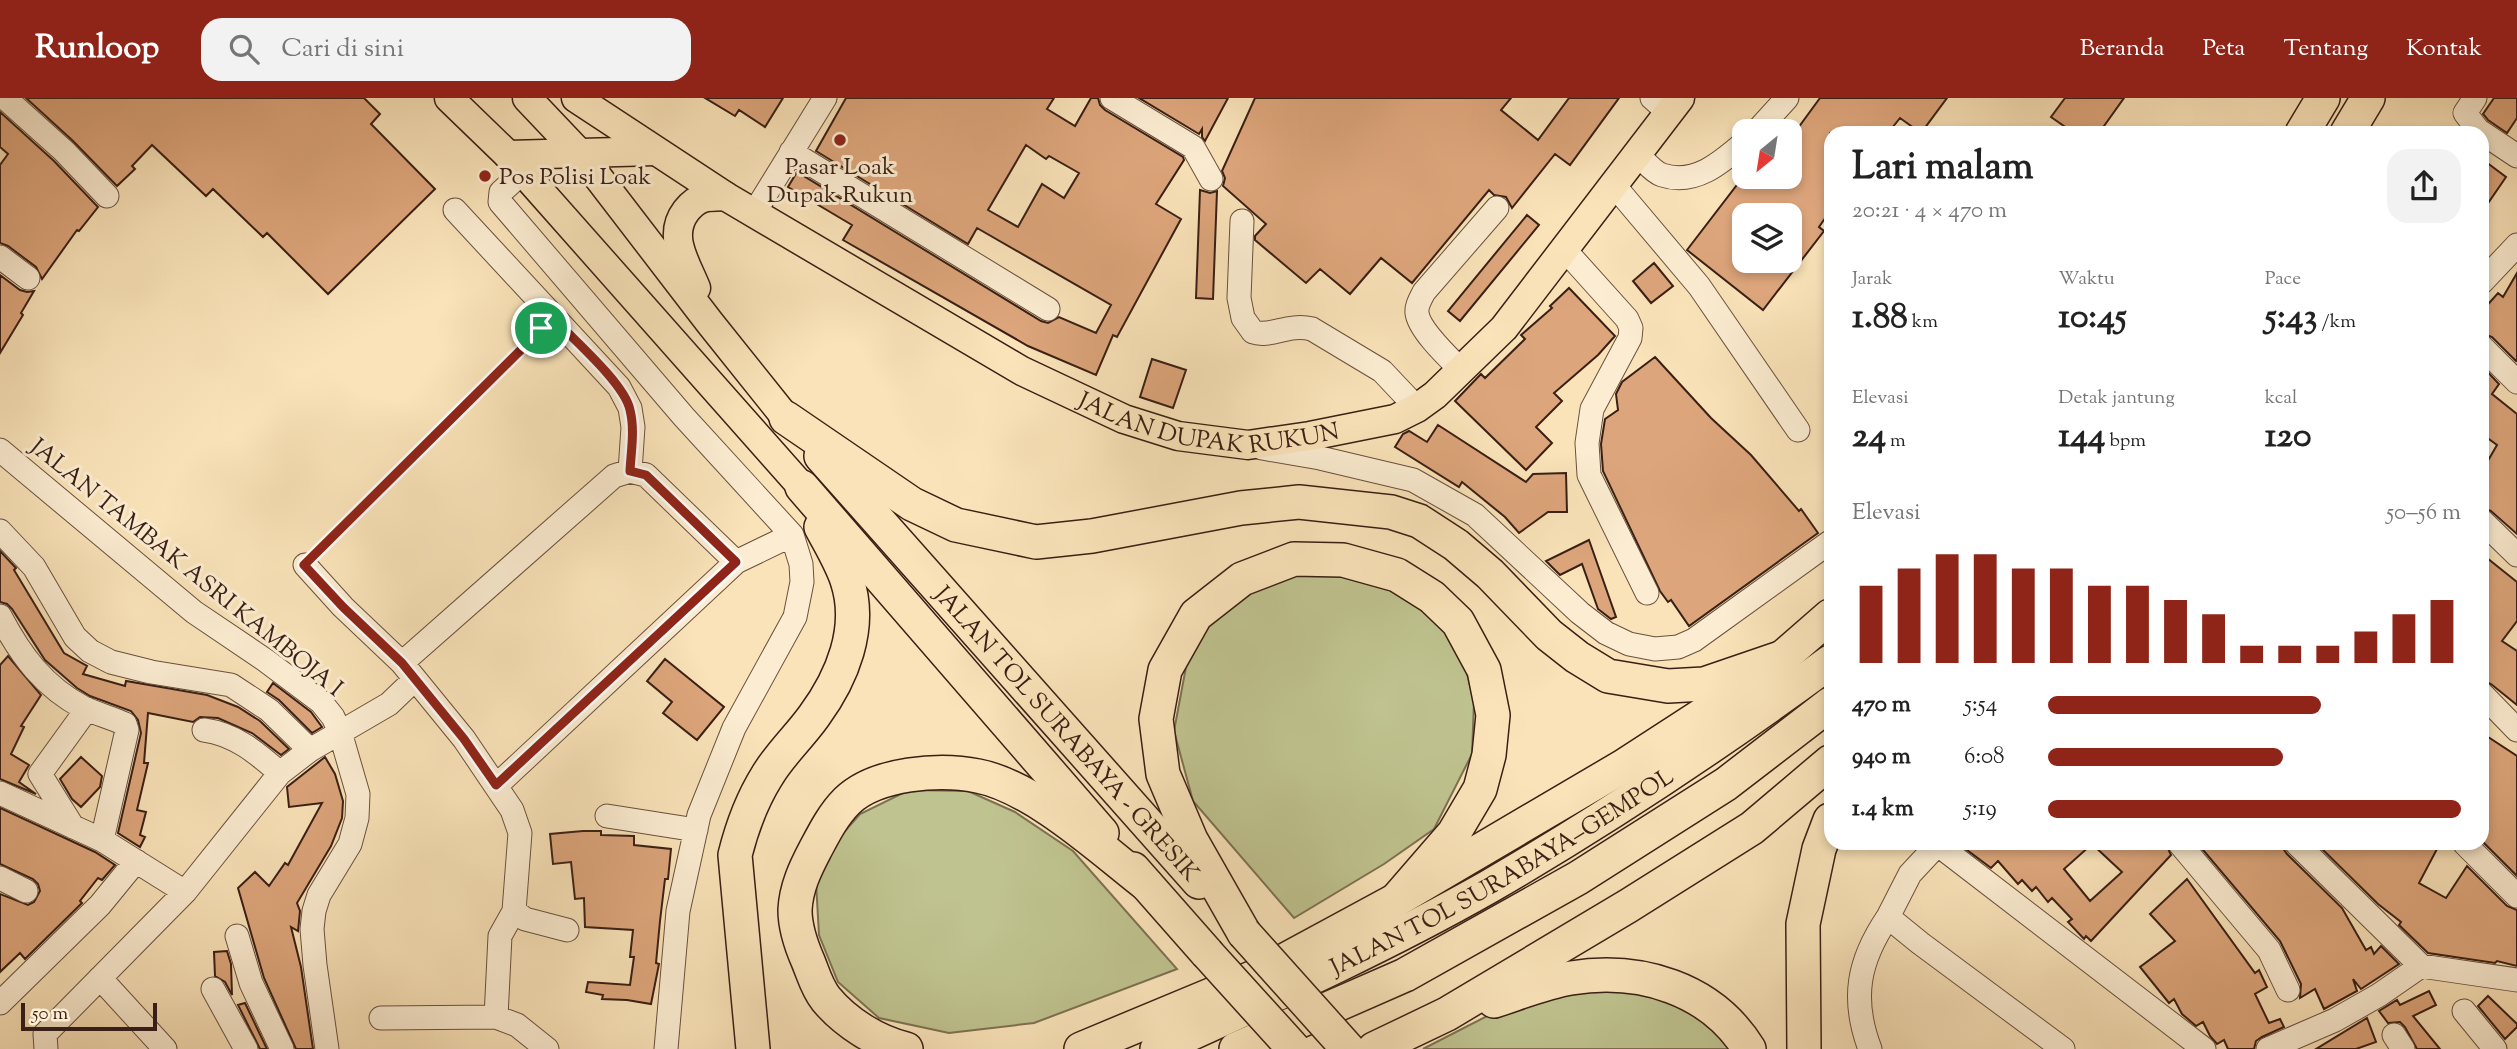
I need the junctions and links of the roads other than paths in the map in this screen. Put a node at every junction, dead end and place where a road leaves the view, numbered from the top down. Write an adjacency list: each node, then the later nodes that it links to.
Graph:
1 (5, 98): 26 (street)
2 (449, 98): 23 (main road)
3 (527, 98): 21 (main road)
4 (576, 98): 17 (main road, JALAN DUPAK RUKUN)
5 (825, 98): 18 (street)
6 (1112, 98): 24 (street)
7 (1787, 98): 12 (street)
8 (2323, 98): 13 (highway)
9 (2368, 98): 14 (highway)
10 (2475, 98): 15 (street)
11 (1667, 103): 19 (main road, JALAN DUPAK RUKUN)
12 (1768, 119)
13 (2306, 126)
14 (2351, 126)
15 (2473, 126)
16 (2489, 137): 22 (street)
17 (655, 151): 21 (main road); 27 (main road, JALAN DUPAK RUKUN)
18 (791, 152): 30 (street); 37 (street)
19 (1637, 154): 20 (street); 25 (main road, JALAN DUPAK RUKUN)
20 (1732, 154)
21 (581, 155): 23 (main road); 38 (main road)
22 (2517, 156)
23 (515, 164): 48 (main road); 51 (street)
24 (1210, 178)
25 (1613, 184): 33 (main road, JALAN DUPAK RUKUN); 44 (street)
26 (107, 196)
27 (725, 196): 30 (main road, JALAN DUPAK RUKUN); 38 (main road)
28 (1497, 208): 40 (street)
29 (455, 210): 47 (street)
30 (754, 213): 45 (main road, JALAN DUPAK RUKUN)
31 (1241, 221): 42 (street)
32 (2517, 245): 35 (street)
33 (1564, 249): 40 (main road, JALAN DUPAK RUKUN); 56 (street)
34 (0, 257): 36 (street)
35 (2489, 275)
36 (28, 278)
37 (1048, 309)
38 (710, 323): 43 (main road)
39 (2489, 354): 41 (street)
40 (1461, 370): 42 (main road, JALAN DUPAK RUKUN)
41 (2517, 382)
42 (1417, 408): 45 (main road, JALAN DUPAK RUKUN)
43 (786, 418): 59 (highway); 93 (highway, JALAN TOL SURABAYA - GRESIK)
44 (1798, 430)
45 (1248, 445): 52 (street)
46 (0, 450): 67 (street, JALAN TAMBAK ASRI KAMBOJA I)
47 (630, 471): 54 (street); 61 (street)
48 (802, 486): 85 (highway, JALAN TOL SURABAYA - GRESIK); 112 (highway)
49 (2489, 528): 53 (street)
50 (0, 531): 68 (street)
51 (792, 535): 54 (street); 75 (street)
52 (1824, 546)
53 (2517, 555)
54 (736, 562): 71 (street)
55 (304, 565): 61 (street)
56 (1647, 593)
57 (1824, 621): 59 (highway)
58 (3, 632): 63 (street)
59 (1783, 657): 89 (highway)
60 (1824, 666): 115 (highway, JALAN TOL SURABAYA–GEMPOL)
61 (408, 671): 67 (street); 71 (street)
62 (2489, 701): 66 (street)
63 (87, 709): 74 (street); 77 (street)
64 (1824, 709): 116 (highway, JALAN TOL SURABAYA–GEMPOL)
65 (204, 730): 70 (street)
66 (2517, 730)
67 (340, 732): 68 (street); 109 (street, JALAN TAMBAK ASRI KAMBOJA I)
68 (310, 750): 70 (street)
69 (1824, 767): 102 (highway)
70 (280, 773): 87 (street)
71 (496, 785): 90 (street)
72 (0, 793): 74 (street)
73 (607, 816): 75 (street)
74 (73, 828): 77 (street)
75 (696, 830): 111 (street)
76 (1824, 836): 121 (highway)
77 (102, 840): 83 (street)
78 (1932, 850): 91 (street)
79 (1946, 850): 124 (street)
80 (2185, 850): 99 (street)
81 (2303, 850): 95 (street)
82 (2471, 850): 88 (street)
83 (136, 861): 87 (street); 100 (street)
84 (0, 878): 86 (street)
85 (1146, 884): 113 (highway); 117 (highway, JALAN TOL SURABAYA - GRESIK, bridge)
86 (26, 891)
87 (185, 892): 96 (street)
88 (2517, 896)
89 (1396, 901): 93 (highway); 114 (highway)
90 (514, 911): 92 (street); 103 (street)
91 (1888, 917): 122 (street); 123 (street)
92 (566, 930)
93 (1244, 933): 118 (highway, JALAN TOL SURABAYA - GRESIK, bridge)
94 (237, 936): 108 (street)
95 (2421, 966): 97 (street); 125 (street)
96 (100, 978): 105 (street); 106 (street)
97 (2517, 980)
98 (213, 989): 107 (street)
99 (2288, 990)
100 (0, 1003)
101 (2464, 1011): 126 (street)
102 (1447, 1014): 119 (highway); 120 (highway)
103 (496, 1017): 104 (street); 110 (street)
104 (381, 1018)
105 (46, 1049)
106 (165, 1049)
107 (246, 1049)
108 (282, 1049)
109 (327, 1049)
110 (547, 1049)
111 (666, 1049)
112 (753, 1049)
113 (905, 1049)
114 (1081, 1049)
115 (1157, 1049)
116 (1236, 1049)
117 (1294, 1049)
118 (1348, 1049)
119 (1374, 1049)
120 (1749, 1049)
121 (1804, 1049)
122 (1870, 1049)
123 (2063, 1049)
124 (2204, 1049)
125 (2268, 1049)
126 (2495, 1049)

